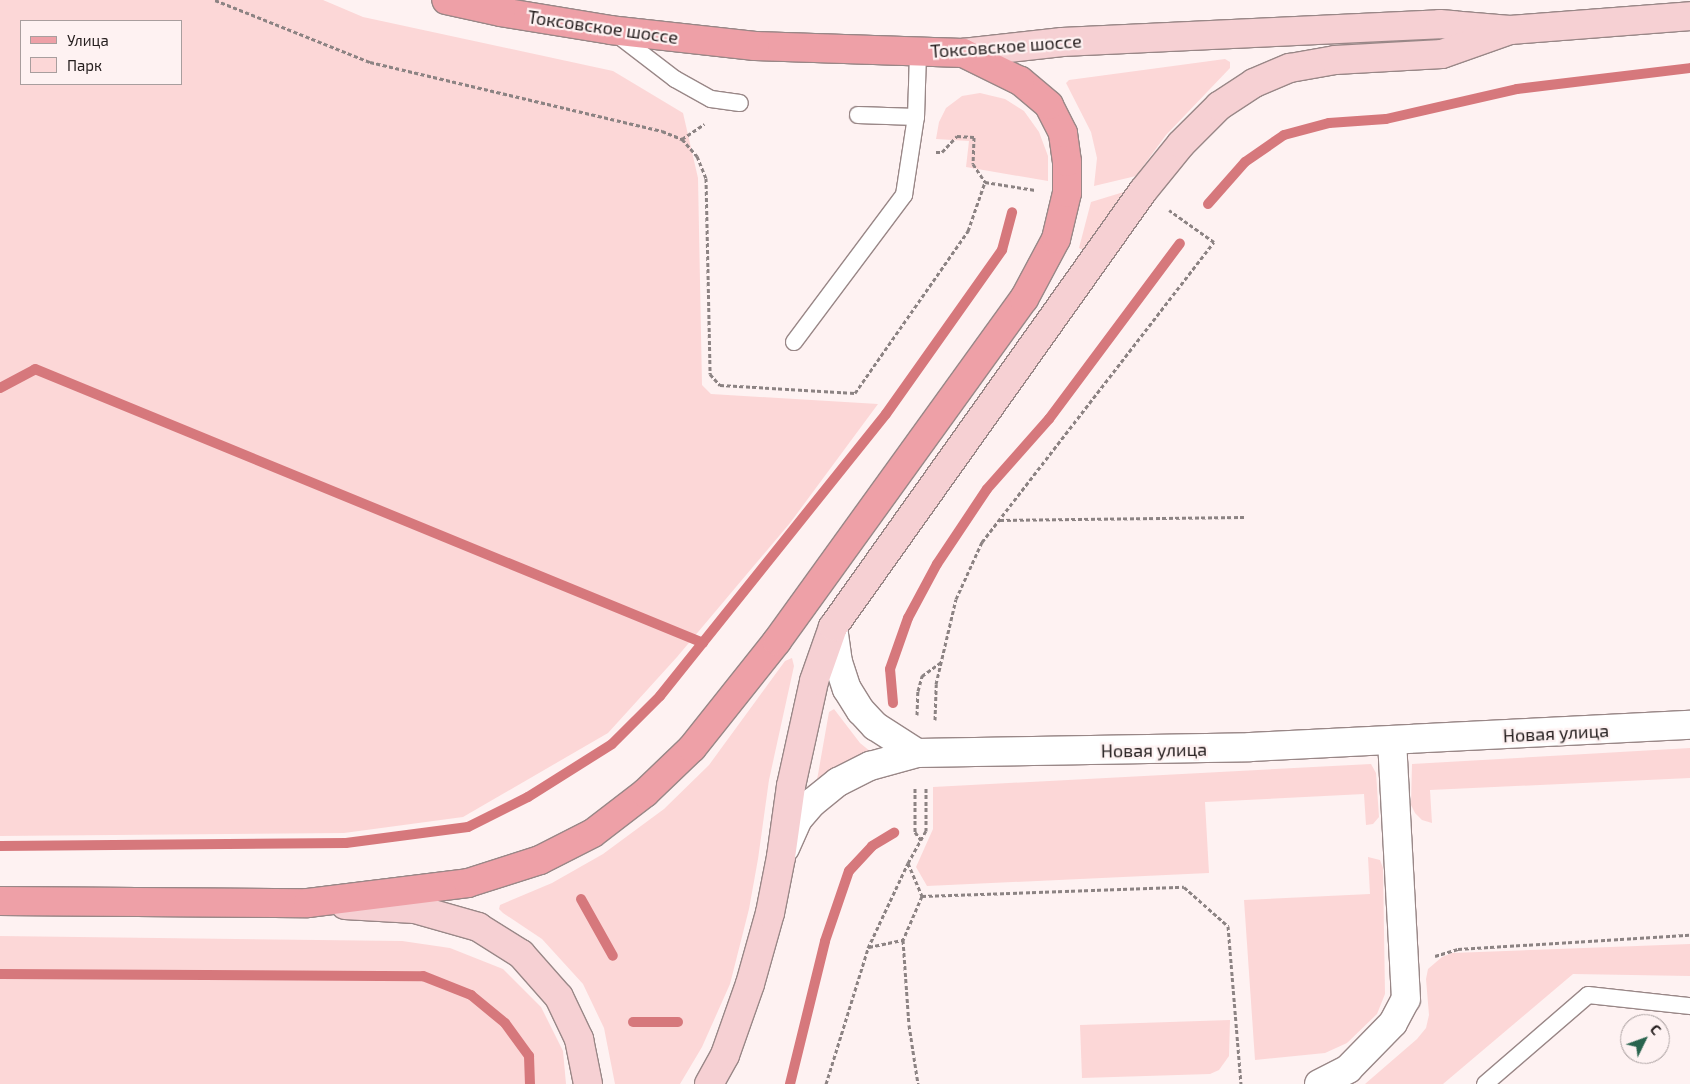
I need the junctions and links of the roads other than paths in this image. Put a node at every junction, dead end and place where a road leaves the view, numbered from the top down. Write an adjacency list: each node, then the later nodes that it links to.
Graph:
1 (446, 0): 3 (main road, Токсовское шоссе)
2 (1690, 16): 4 (main road)
3 (611, 30): 5 (main road, Токсовское шоссе); 7 (lane)
4 (1510, 30): 6 (main road, Токсовское шоссе); 11 (main road)
5 (918, 52): 6 (main road, Токсовское шоссе); 9 (lane)
6 (963, 53): 17 (main road)
7 (740, 103)
8 (858, 115): 9 (lane)
9 (916, 117): 10 (lane)
10 (794, 342)
11 (833, 627): 14 (street); 15 (main road)
12 (1690, 724): 13 (street, Новая улица)
13 (1392, 741): 14 (street, Новая улица); 21 (street)
14 (917, 753): 15 (street, Новая улица)
15 (781, 857): 20 (main road)
16 (0, 901): 17 (main road)
17 (308, 903): 19 (main road)
18 (1690, 1006): 22 (lane)
19 (588, 1084)
20 (709, 1084)
21 (1319, 1084)
22 (1485, 1084)

